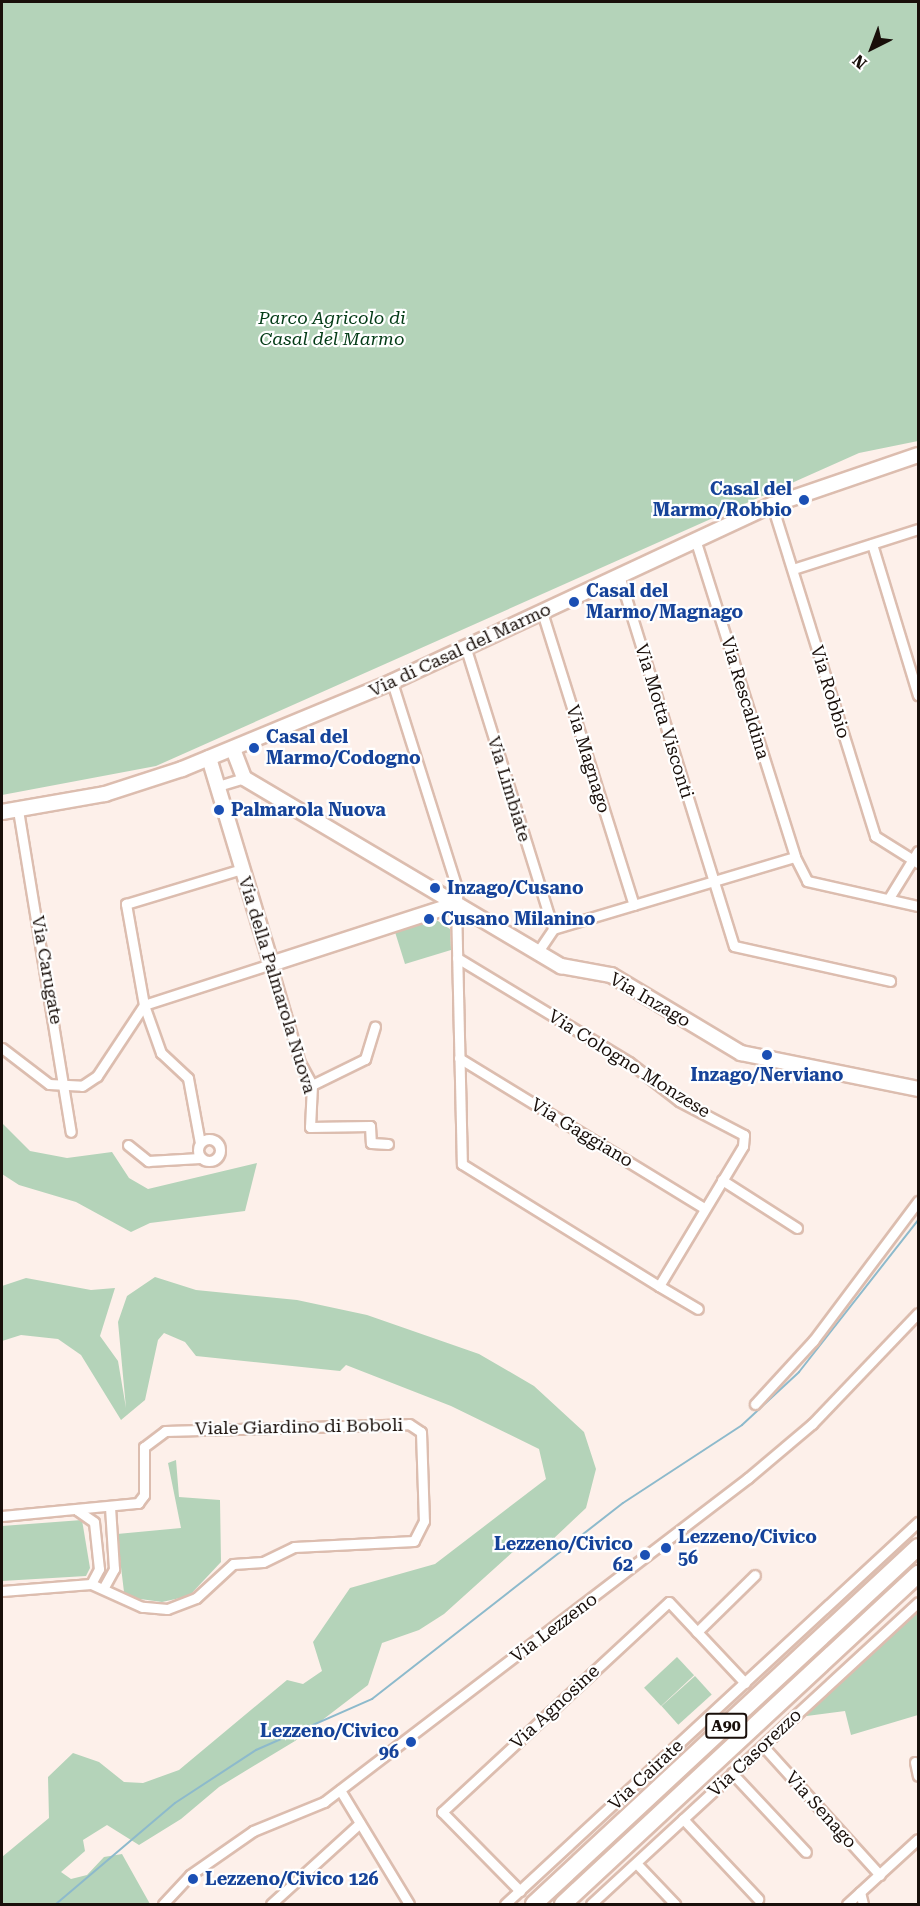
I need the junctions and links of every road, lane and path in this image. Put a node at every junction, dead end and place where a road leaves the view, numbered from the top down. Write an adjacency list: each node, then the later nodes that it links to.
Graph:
1 (918, 455): 2 (street, Via di Casal del Marmo)
2 (772, 505): 4 (street, Via di Casal del Marmo); 6 (street, Via Robbio)
3 (918, 529): 5 (street)
4 (695, 539): 7 (street, Via di Casal del Marmo); 19 (street, Via Rescaldina)
5 (873, 544): 6 (street); 11 (street)
6 (793, 569): 20 (street, Via Robbio)
7 (619, 575): 8 (street, Via di Casal del Marmo); 22 (street, Via Motta Visconti)
8 (542, 612): 9 (street, Via di Casal del Marmo); 25 (street, Via Magnago)
9 (466, 649): 10 (street, Via di Casal del Marmo); 27 (street, Via Limbiate)
10 (392, 682): 12 (street, Via di Casal del Marmo); 24 (street)
11 (918, 695)
12 (233, 749): 13 (street, Via di Casal del Marmo); 14 (street)
13 (210, 758): 15 (street, Via della Palmarola Nuova); 16 (street)
14 (244, 778): 15 (street); 24 (street, Via Inzago)
15 (218, 786): 21 (street, Via della Palmarola Nuova)
16 (18, 810): 17 (street); 37 (street, Via Carugate)
17 (2, 812)
18 (918, 851): 20 (street)
19 (795, 857): 22 (street); 23 (street, Via Rescaldina)
20 (915, 862): 23 (street)
21 (242, 869): 30 (street, Via della Palmarola Nuova); 32 (street)
22 (714, 880): 25 (street); 31 (street, Via Motta Visconti)
23 (889, 898): 26 (street)
24 (456, 904): 28 (street, Via Inzago); 29 (street); 30 (street)
25 (634, 905): 27 (street)
26 (918, 906)
27 (553, 929): 28 (street)
28 (537, 953): 38 (street, Via Inzago)
29 (457, 958): 35 (street); 44 (street, Via Cologno Monzese)
30 (271, 964): 32 (street); 36 (street, Via della Palmarola Nuova)
31 (890, 981)
32 (144, 1005): 37 (street); 40 (street)
33 (375, 1026): 36 (street)
34 (2, 1048): 37 (street)
35 (459, 1058): 46 (street, Via Gaggiano); 48 (street)
36 (312, 1085): 41 (street, Via della Palmarola Nuova)
37 (67, 1088): 39 (street, Via Carugate)
38 (918, 1089)
39 (71, 1131)
40 (200, 1143): 43 (street); 43 (street)
41 (388, 1144)
42 (129, 1145): 43 (street)
43 (200, 1158)
44 (722, 1180): 46 (street, Via Cologno Monzese); 47 (street)
45 (918, 1201): 51 (street)
46 (704, 1208): 48 (street, Via Cologno Monzese)
47 (797, 1228)
48 (659, 1286): 49 (street)
49 (698, 1309)
50 (918, 1313): 69 (street, Via Lezzeno)
51 (756, 1404)
52 (110, 1507): 53 (street, Viale Giardino di Boboli); 60 (street); 60 (street, Viale Giardino di Boboli)
53 (77, 1511): 54 (street, Viale Giardino di Boboli); 59 (street)
54 (2, 1516)
55 (918, 1522): 64 (street, Via Cairate)
56 (918, 1547): 83 (highway, A90)
57 (918, 1574): 84 (highway, A90)
58 (755, 1575): 63 (street)
59 (91, 1584): 60 (street); 61 (street)
60 (105, 1587)
61 (2, 1591)
62 (918, 1602): 65 (street, Via Casorezzo)
63 (697, 1632): 64 (street, Via Agnosine); 76 (street, Via Agnosine)
64 (745, 1683): 76 (street, Via Cairate)
65 (763, 1746): 67 (street, Via Casorezzo); 75 (street, Via Senago)
66 (915, 1762): 68 (street)
67 (732, 1773): 70 (street, Via Casorezzo); 73 (street)
68 (918, 1776)
69 (340, 1790): 71 (street); 79 (street, Via Lezzeno)
70 (683, 1819): 74 (street, Via Casorezzo); 78 (street)
71 (360, 1823): 80 (street); 81 (street)
72 (918, 1839): 75 (street)
73 (806, 1852)
74 (636, 1863): 85 (street, Via Casorezzo); 86 (street)
75 (880, 1875): 77 (street)
76 (520, 1891): 82 (street, Via Cairate)
77 (860, 1892): 87 (street); 88 (street)
78 (758, 1899)
79 (163, 1905)
80 (271, 1905)
81 (409, 1905)
82 (505, 1905)
83 (534, 1905)
84 (563, 1905)
85 (591, 1905)
86 (675, 1905)
87 (847, 1905)
88 (863, 1905)

